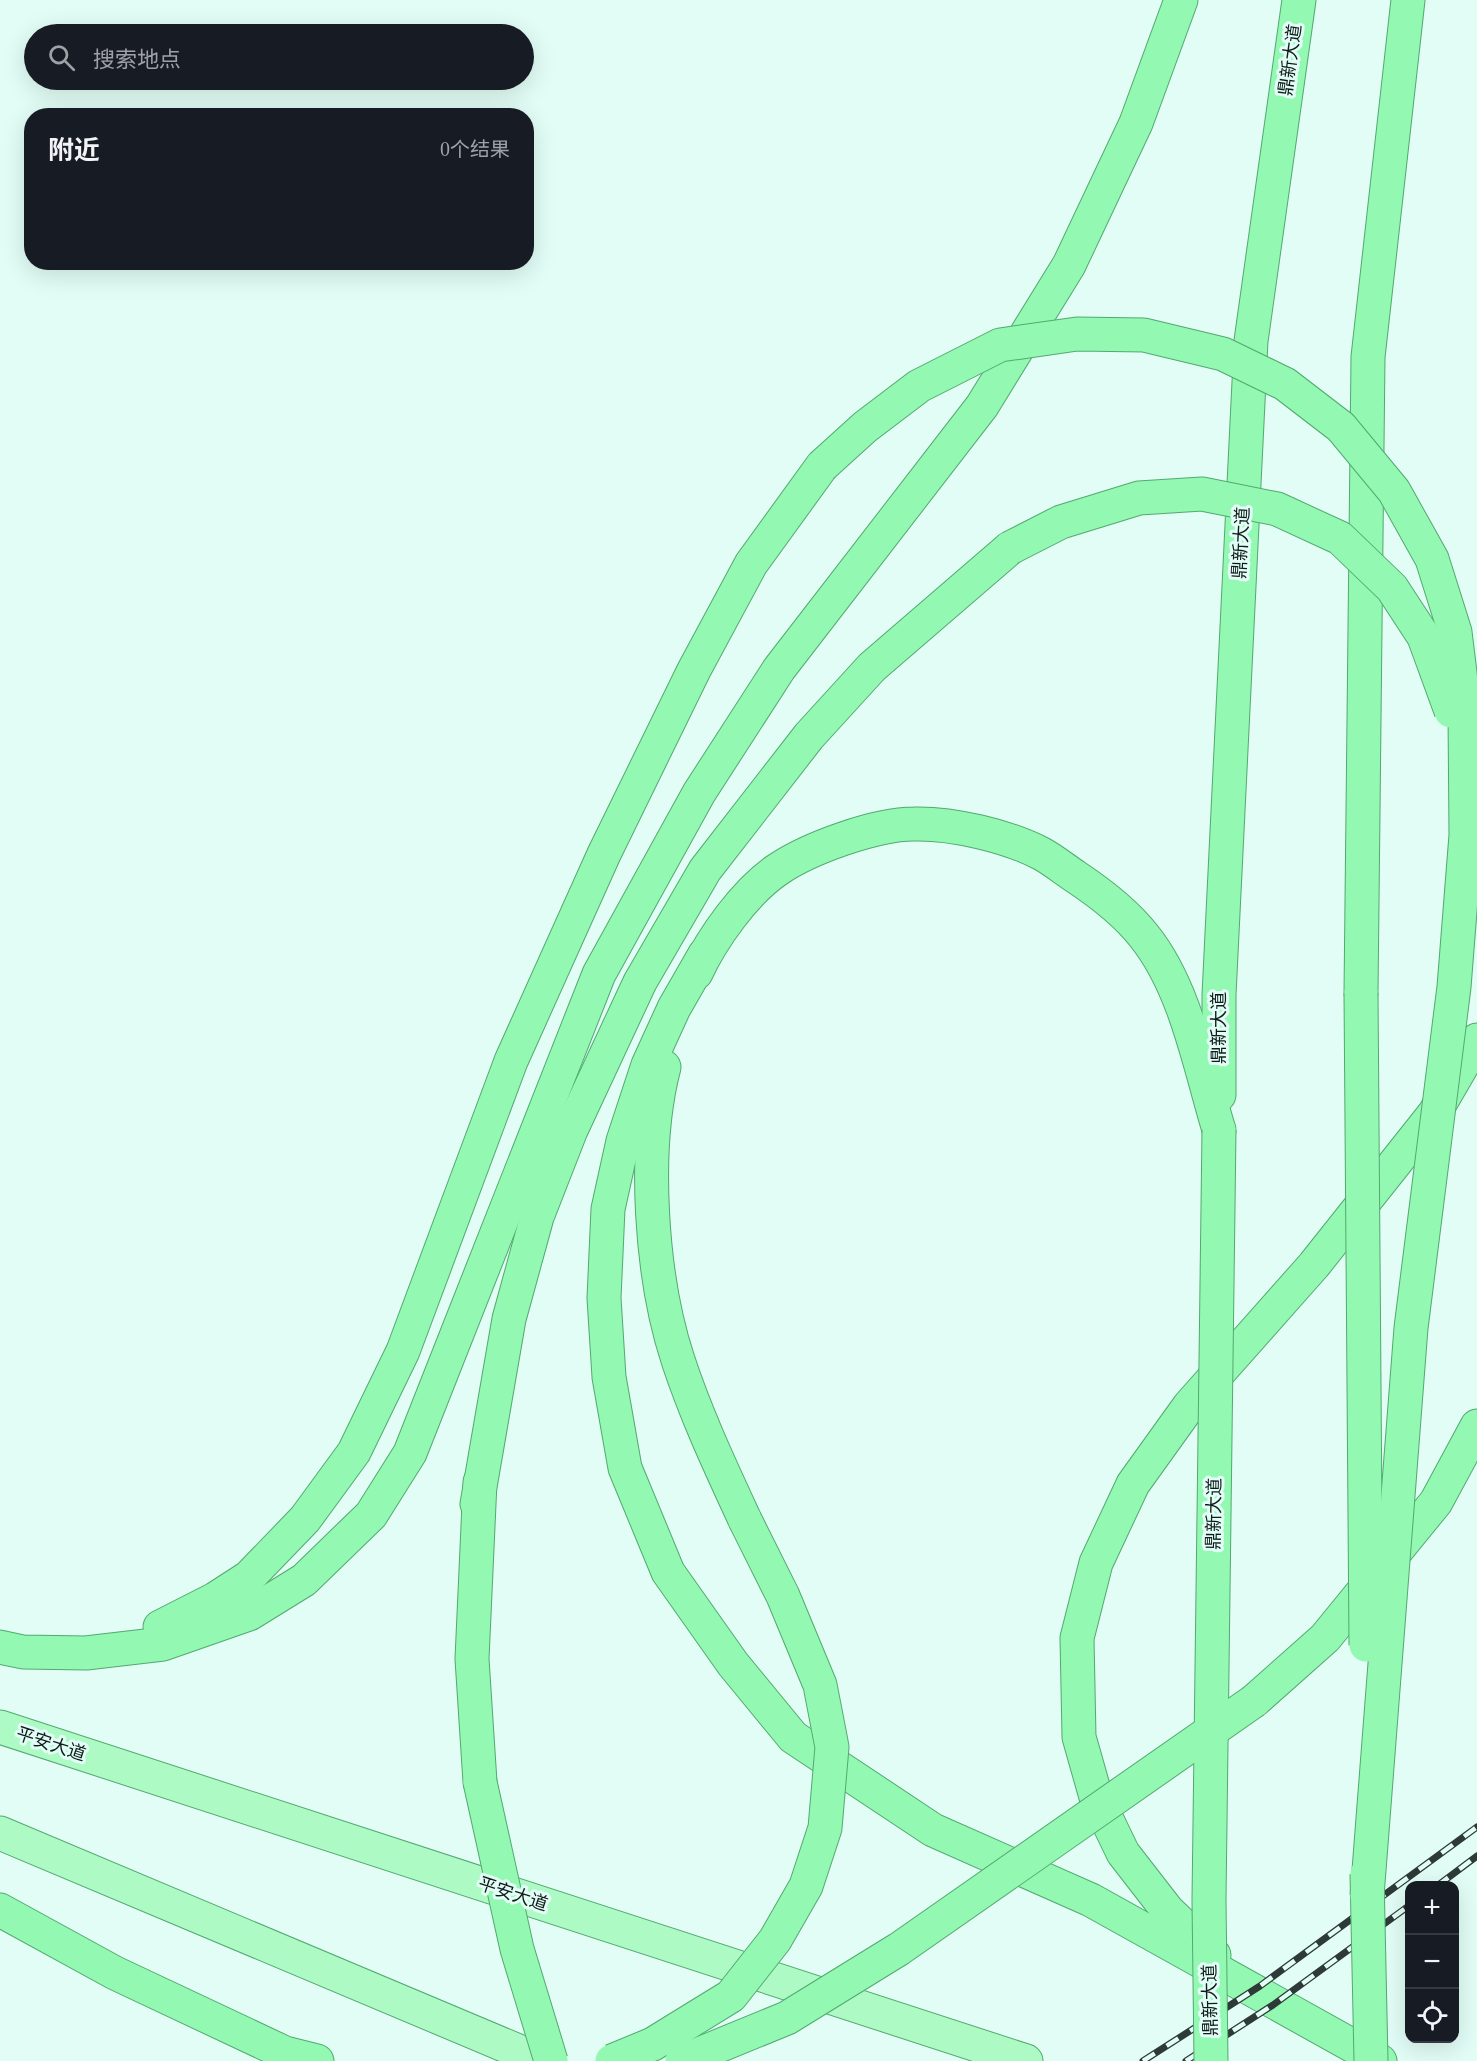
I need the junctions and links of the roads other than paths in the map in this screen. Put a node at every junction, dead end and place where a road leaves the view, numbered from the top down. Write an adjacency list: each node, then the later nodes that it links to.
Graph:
1 (1180, 0): 6 (highway)
2 (1299, 0): 8 (highway, 鼎新大道)
3 (1408, 0): 14 (highway, bridge)
4 (1466, 835): 10 (highway, bridge); 11 (highway, bridge); 14 (highway, bridge)
5 (705, 954): 8 (highway); 16 (highway); 20 (highway, bridge)
6 (599, 974): 10 (highway); 11 (highway)
7 (1477, 1040): 16 (highway)
8 (1219, 1130): 23 (highway, 鼎新大道, bridge)
9 (1477, 1426): 21 (highway, bridge)
10 (477, 1504): 19 (highway, bridge)
11 (12, 1649)
12 (0, 1727): 22 (main road, 平安大道)
13 (0, 1833): 18 (main road)
14 (1367, 1896): 24 (highway, bridge)
15 (0, 1910): 17 (highway)
16 (1251, 1989): 25 (highway)
17 (317, 2061)
18 (542, 2061)
19 (551, 2061)
20 (612, 2061)
21 (682, 2061)
22 (1026, 2061)
23 (1211, 2061)
24 (1371, 2061)
25 (1380, 2061)

